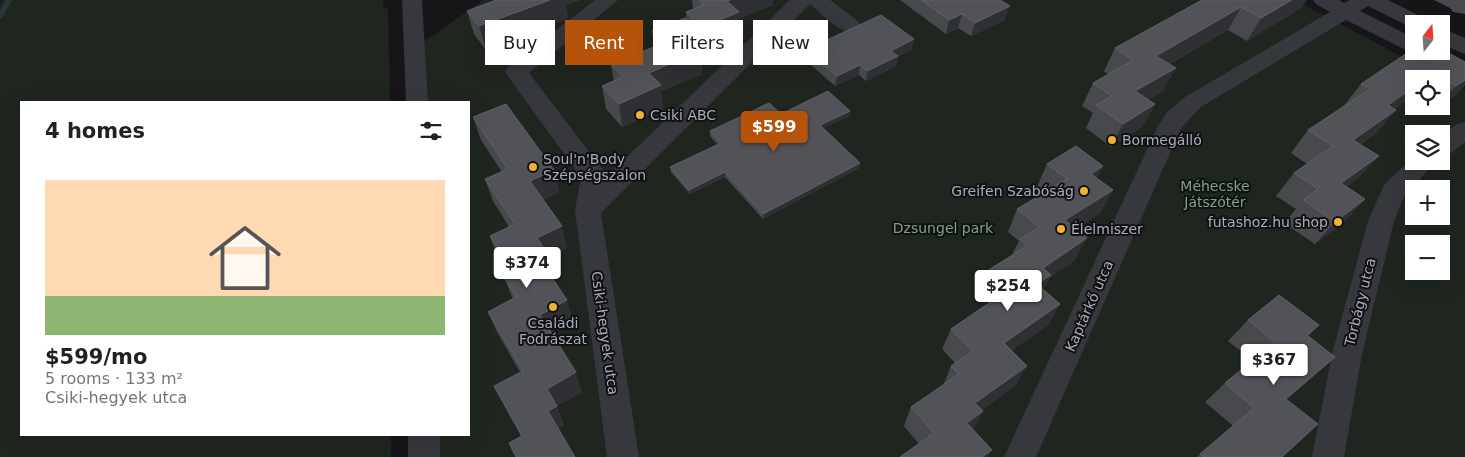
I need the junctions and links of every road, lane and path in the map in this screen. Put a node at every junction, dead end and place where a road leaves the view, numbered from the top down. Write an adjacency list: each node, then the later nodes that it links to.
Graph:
1 (412, 0): 14 (street)
2 (608, 0): 18 (street, Csiki-hegyek utca)
3 (802, 0): 18 (street)
4 (817, 0): 8 (street)
5 (1372, 0): 7 (street)
6 (1343, 4): 10 (street); 22 (street, Kaptárkő utca)
7 (1405, 17)
8 (852, 27)
9 (1450, 40): 11 (street)
10 (1405, 42)
11 (1465, 47)
12 (1438, 60): 13 (street)
13 (1465, 74)
14 (417, 101)
15 (1465, 130): 16 (street)
16 (1450, 141)
17 (1415, 170): 23 (street, Torbágy utca)
18 (588, 210): 21 (street, Csiki-hegyek utca)
19 (424, 436): 20 (street)
20 (424, 457)
21 (624, 457)
22 (1020, 457)
23 (1328, 457)

